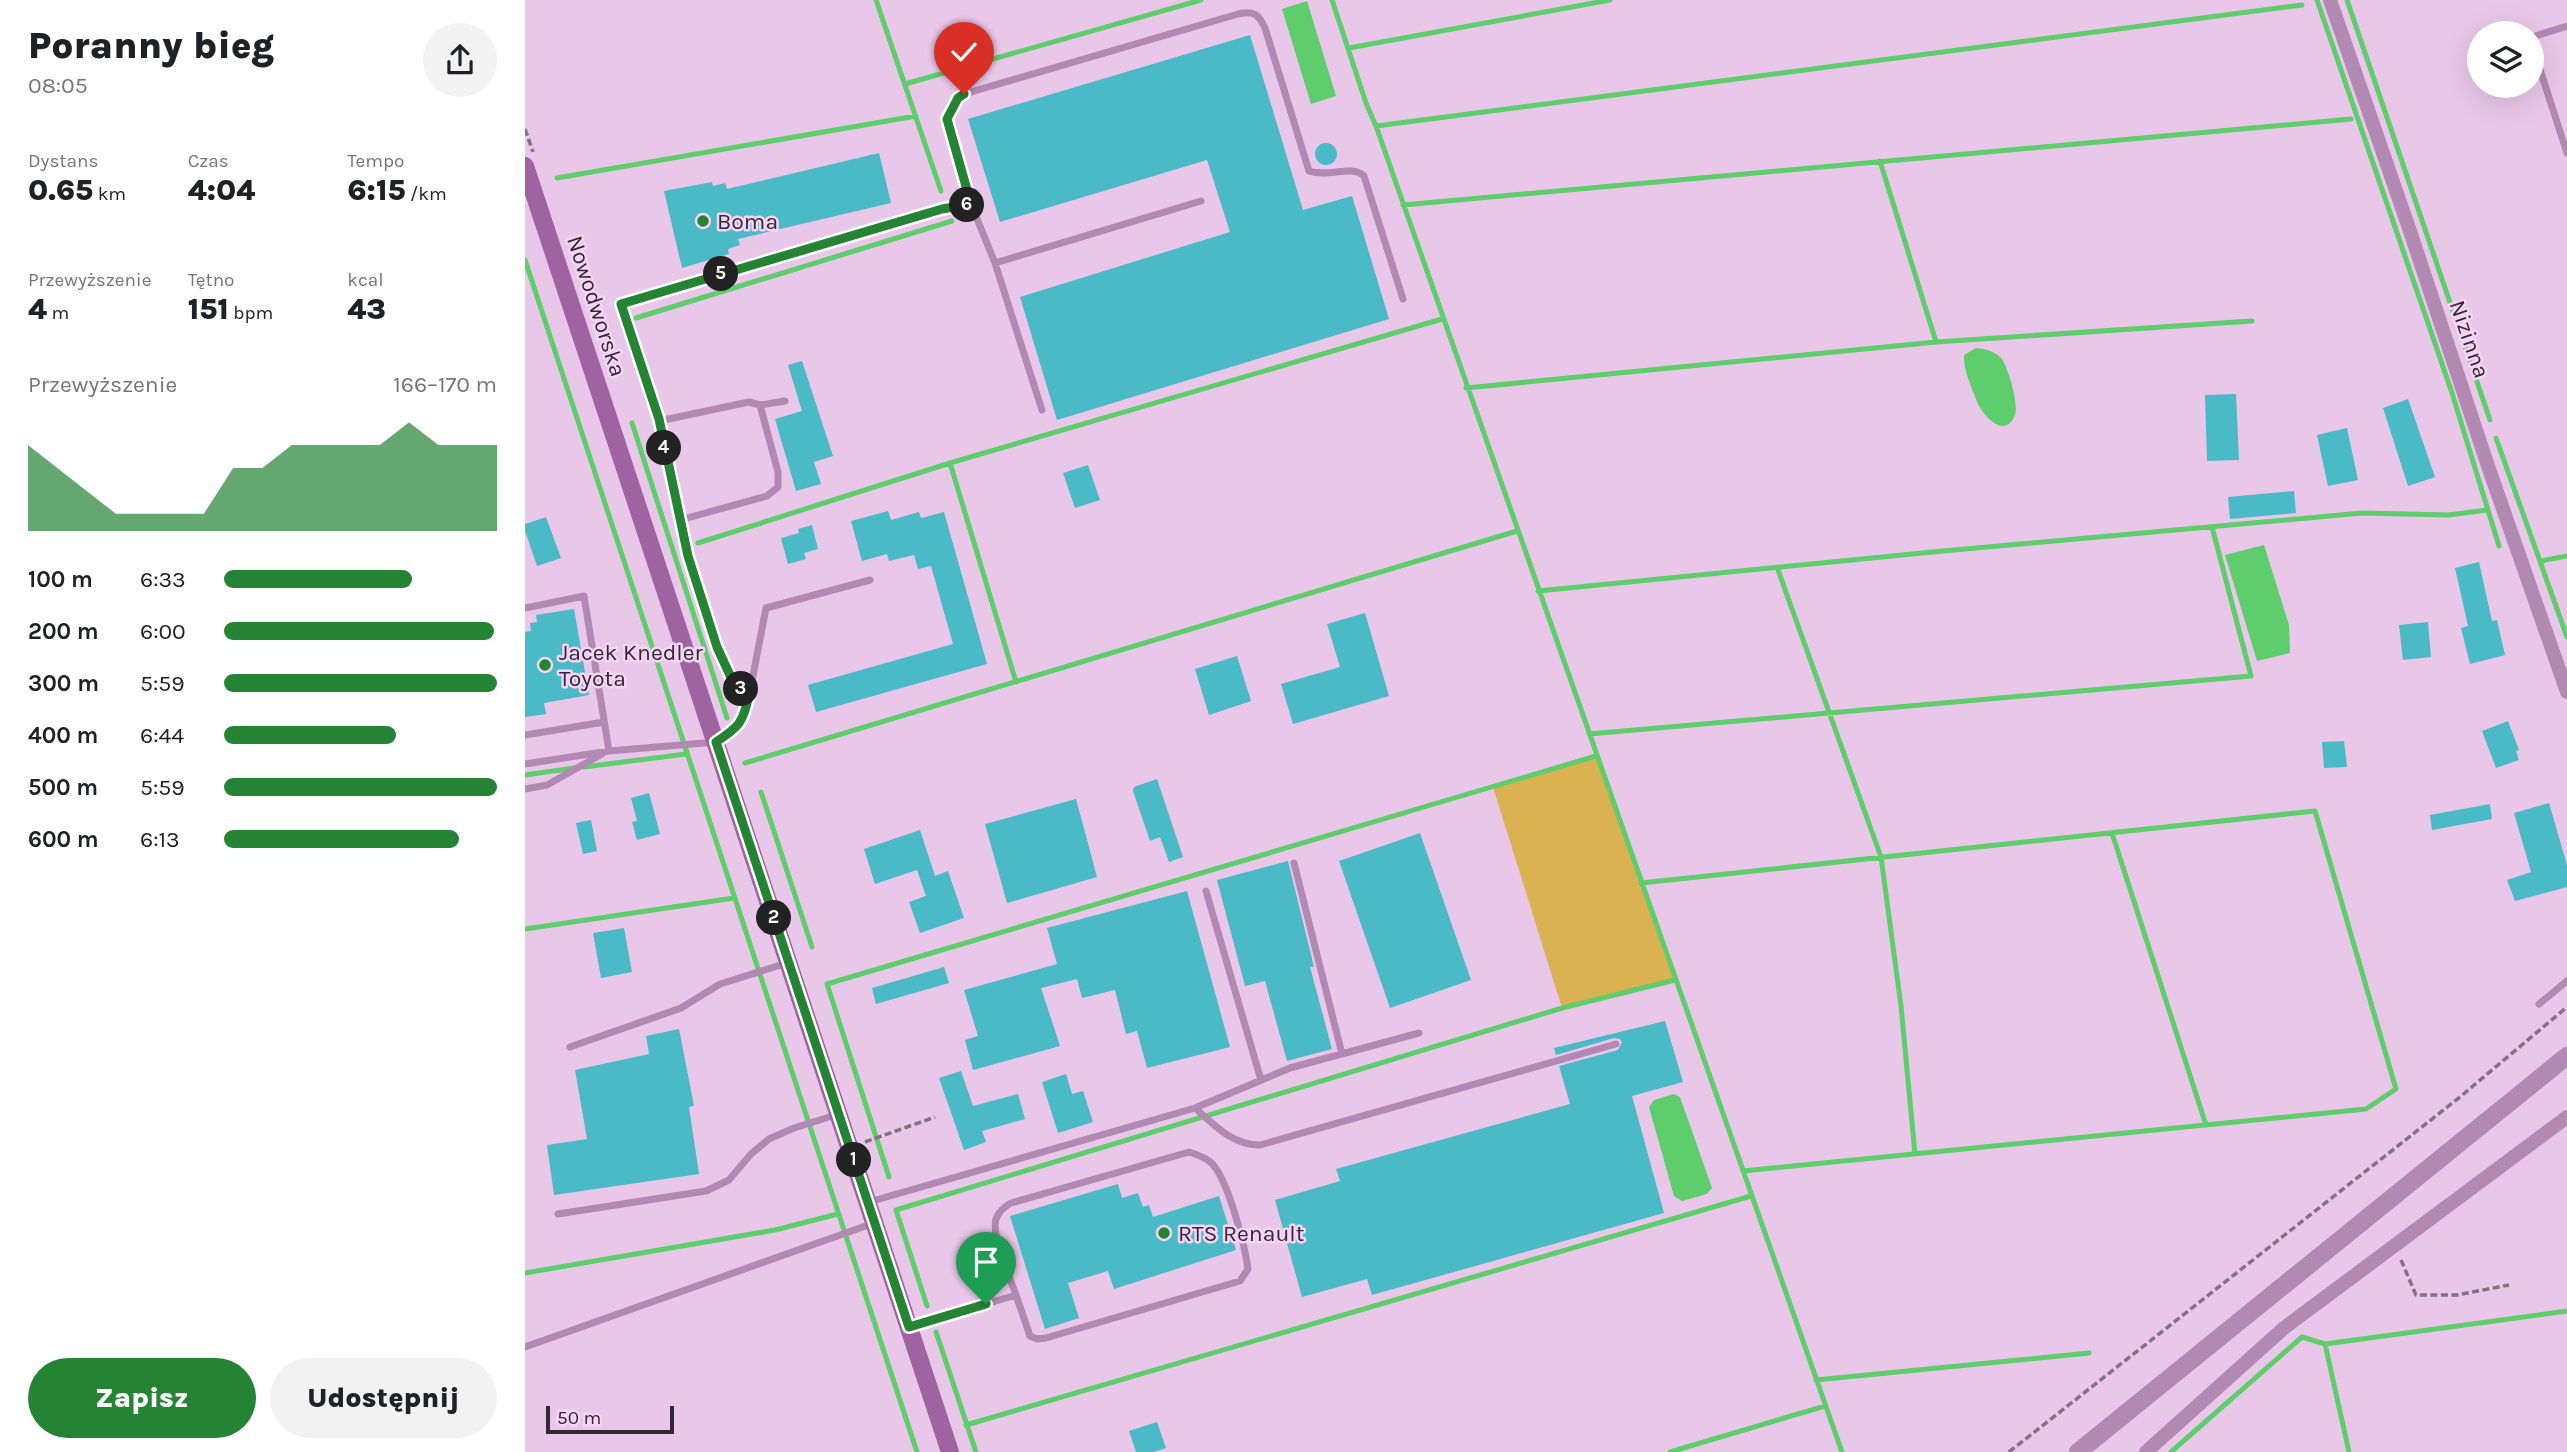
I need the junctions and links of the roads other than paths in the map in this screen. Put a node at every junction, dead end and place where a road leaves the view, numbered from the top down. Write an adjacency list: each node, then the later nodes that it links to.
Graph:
1 (2330, 0): 18 (street, Nizinna)
2 (2567, 26): 3 (lane)
3 (2544, 33)
4 (2544, 82): 5 (lane)
5 (2567, 153)
6 (525, 166): 22 (main road, Nowodworska)
7 (1201, 201): 9 (lane)
8 (971, 204): 9 (lane); 10 (lane); 14 (lane)
9 (995, 263): 13 (lane)
10 (1403, 299)
11 (785, 401): 12 (lane)
12 (760, 405): 14 (lane); 15 (lane)
13 (1042, 410)
14 (659, 421): 15 (lane)
15 (680, 520): 19 (lane)
16 (870, 580): 19 (lane)
17 (525, 608): 20 (lane)
18 (2567, 692)
19 (749, 695): 22 (lane)
20 (604, 722): 21 (lane); 23 (lane)
21 (525, 735)
22 (716, 742): 23 (lane); 28 (main road, Nowodworska)
23 (609, 751): 24 (lane); 25 (lane)
24 (525, 764)
25 (525, 789)
26 (1294, 863): 34 (lane)
27 (1206, 891): 36 (lane)
28 (789, 963): 33 (lane); 38 (main road, Nowodworska)
29 (2567, 981): 30 (lane)
30 (2539, 1004)
31 (1419, 1033): 34 (lane)
32 (1616, 1044): 37 (lane)
33 (570, 1047)
34 (1342, 1054): 36 (lane)
35 (2567, 1056): 47 (street)
36 (1261, 1080): 37 (lane)
37 (1195, 1108): 40 (lane)
38 (839, 1114): 40 (main road, Nowodworska); 41 (lane)
39 (2567, 1117): 48 (street)
40 (868, 1202): 42 (main road, Nowodworska)
41 (558, 1213)
42 (875, 1223): 44 (main road, Nowodworska); 45 (lane)
43 (1016, 1295): 43 (lane); 44 (lane)
44 (909, 1327): 46 (main road, Nowodworska)
45 (525, 1346)
46 (950, 1452)
47 (2078, 1452)
48 (2146, 1452)

